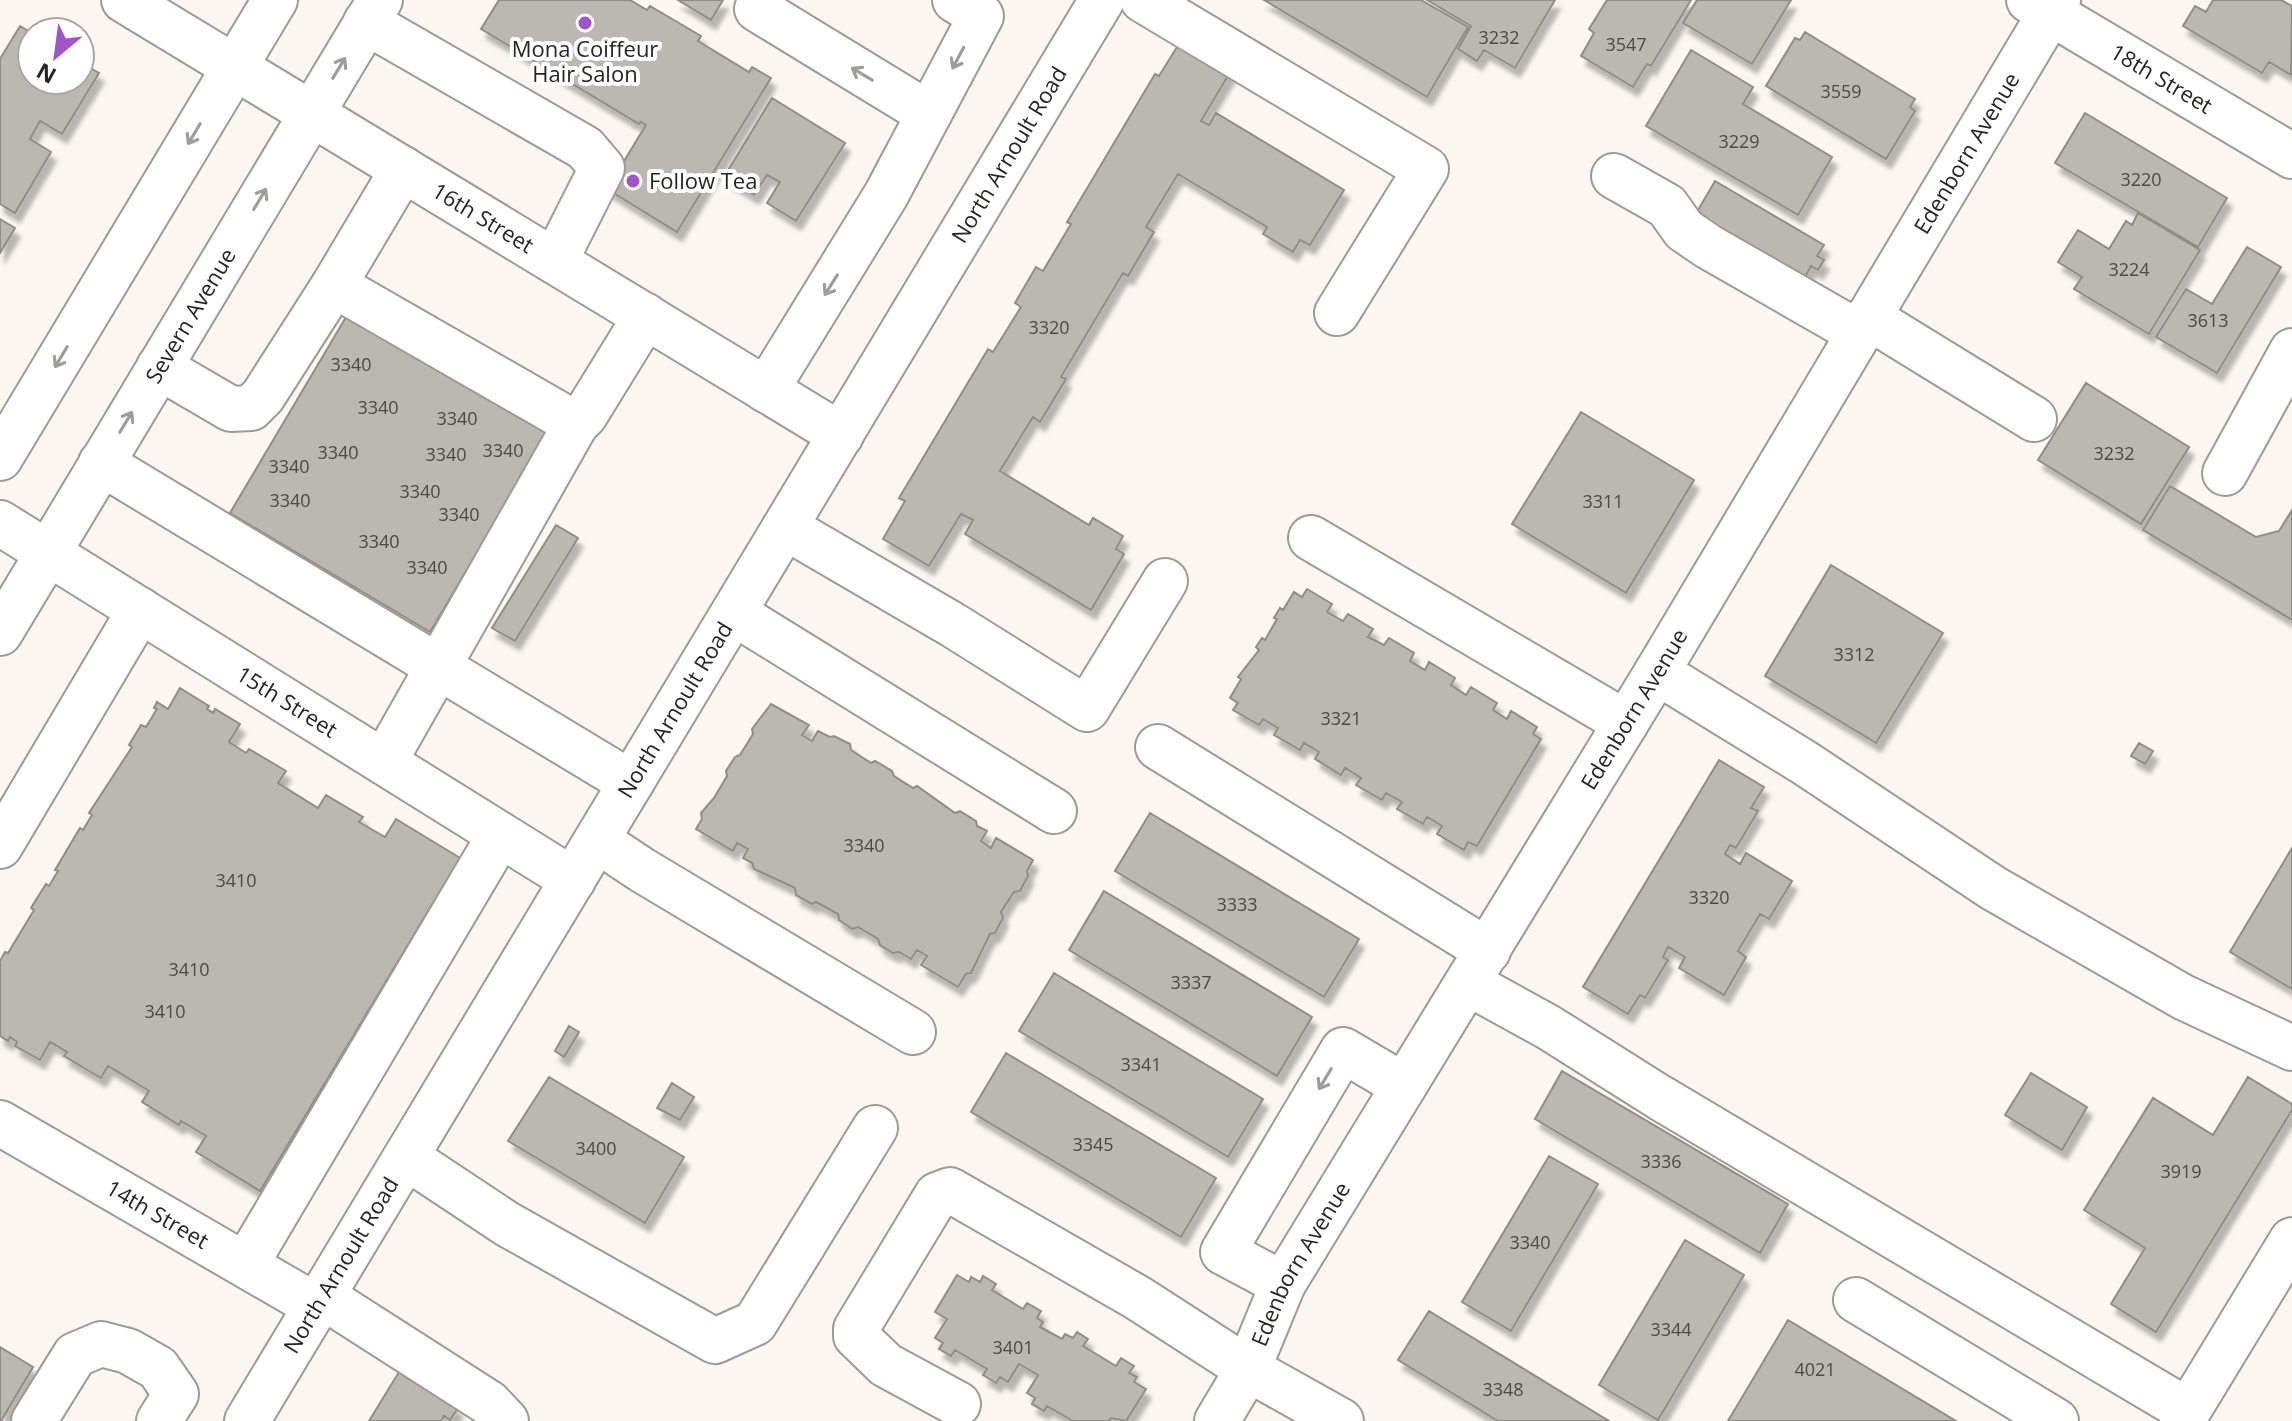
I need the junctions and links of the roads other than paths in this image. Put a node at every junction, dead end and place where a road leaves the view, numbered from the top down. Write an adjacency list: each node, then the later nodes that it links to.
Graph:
1 (124, 0): 9 (street, 16th Street)
2 (275, 0): 9 (street)
3 (762, 0): 11 (street, one-way to 3)
4 (955, 0): 11 (street, one-way to 11)
5 (1102, 0): 26 (street, North Arnoult Road)
6 (1143, 0): 17 (street)
7 (2046, 4): 12 (street, 18th Street); 19 (street, Edenborn Avenue)
8 (373, 11): 10 (street, Severn Avenue, one-way to 8); 15 (street)
9 (235, 67): 10 (street, 16th Street); 23 (street, one-way to 23)
10 (311, 113): 13 (street, 16th Street); 21 (street, Severn Avenue, one-way to 10)
11 (929, 114): 22 (street, one-way to 22)
12 (2290, 150)
13 (403, 169): 15 (street, 16th Street); 16 (street)
14 (1614, 176): 19 (street)
15 (555, 261): 18 (street, 16th Street)
16 (334, 285): 21 (street); 25 (street)
17 (1337, 313)
18 (646, 316): 22 (street, 16th Street); 25 (street)
19 (1864, 325): 24 (street); 39 (street, Edenborn Avenue)
20 (2292, 351): 29 (street)
21 (159, 367): 28 (street, Severn Avenue, one-way to 21)
22 (766, 390): 26 (street, 16th Street)
23 (12, 410): 27 (street)
24 (2034, 419)
25 (576, 424): 38 (street)
26 (841, 435): 31 (street, North Arnoult Road)
27 (0, 458)
28 (101, 463): 33 (street, Severn Avenue); 38 (street)
29 (2225, 473)
30 (0, 523): 33 (street, 15th Street)
31 (785, 527): 34 (street); 36 (street, North Arnoult Road)
32 (1311, 538): 40 (street)
33 (48, 552): 35 (street, 15th Street); 37 (street, Severn Avenue)
34 (1165, 581)
35 (140, 610): 42 (street, 15th Street); 47 (street)
36 (734, 613): 43 (street, North Arnoult Road); 44 (street)
37 (0, 633)
38 (437, 666): 42 (street); 43 (street)
39 (1657, 672): 40 (street, Edenborn Avenue); 51 (street)
40 (1626, 723): 49 (street, Edenborn Avenue)
41 (1158, 747): 49 (street)
42 (384, 762): 45 (street, 15th Street)
43 (631, 783): 46 (street, North Arnoult Road)
44 (1054, 811)
45 (500, 835): 48 (street, 15th Street); 57 (street)
46 (597, 840): 48 (street, North Arnoult Road); 50 (street)
47 (0, 846)
48 (573, 880): 55 (street, North Arnoult Road)
49 (1478, 967): 52 (street, Edenborn Avenue); 63 (street)
50 (913, 1032)
51 (2292, 1048)
52 (1404, 1086): 58 (street, Edenborn Avenue); 58 (street, one-way to 58)
53 (0, 1123): 57 (street, 14th Street)
54 (875, 1128): 55 (street)
55 (406, 1157): 60 (street, North Arnoult Road)
56 (2292, 1240): 63 (street)
57 (246, 1264): 60 (street, 14th Street)
58 (1283, 1284): 61 (street, Edenborn Avenue)
59 (1856, 1300): 70 (street)
60 (319, 1301): 66 (street, North Arnoult Road); 67 (street, 14th Street)
61 (1248, 1369): 62 (street); 68 (street, Edenborn Avenue); 69 (street)
62 (958, 1404)
63 (2185, 1416)
64 (34, 1421): 65 (street)
65 (159, 1421)
66 (247, 1421)
67 (506, 1421)
68 (1217, 1421)
69 (1341, 1421)
70 (2056, 1421)

